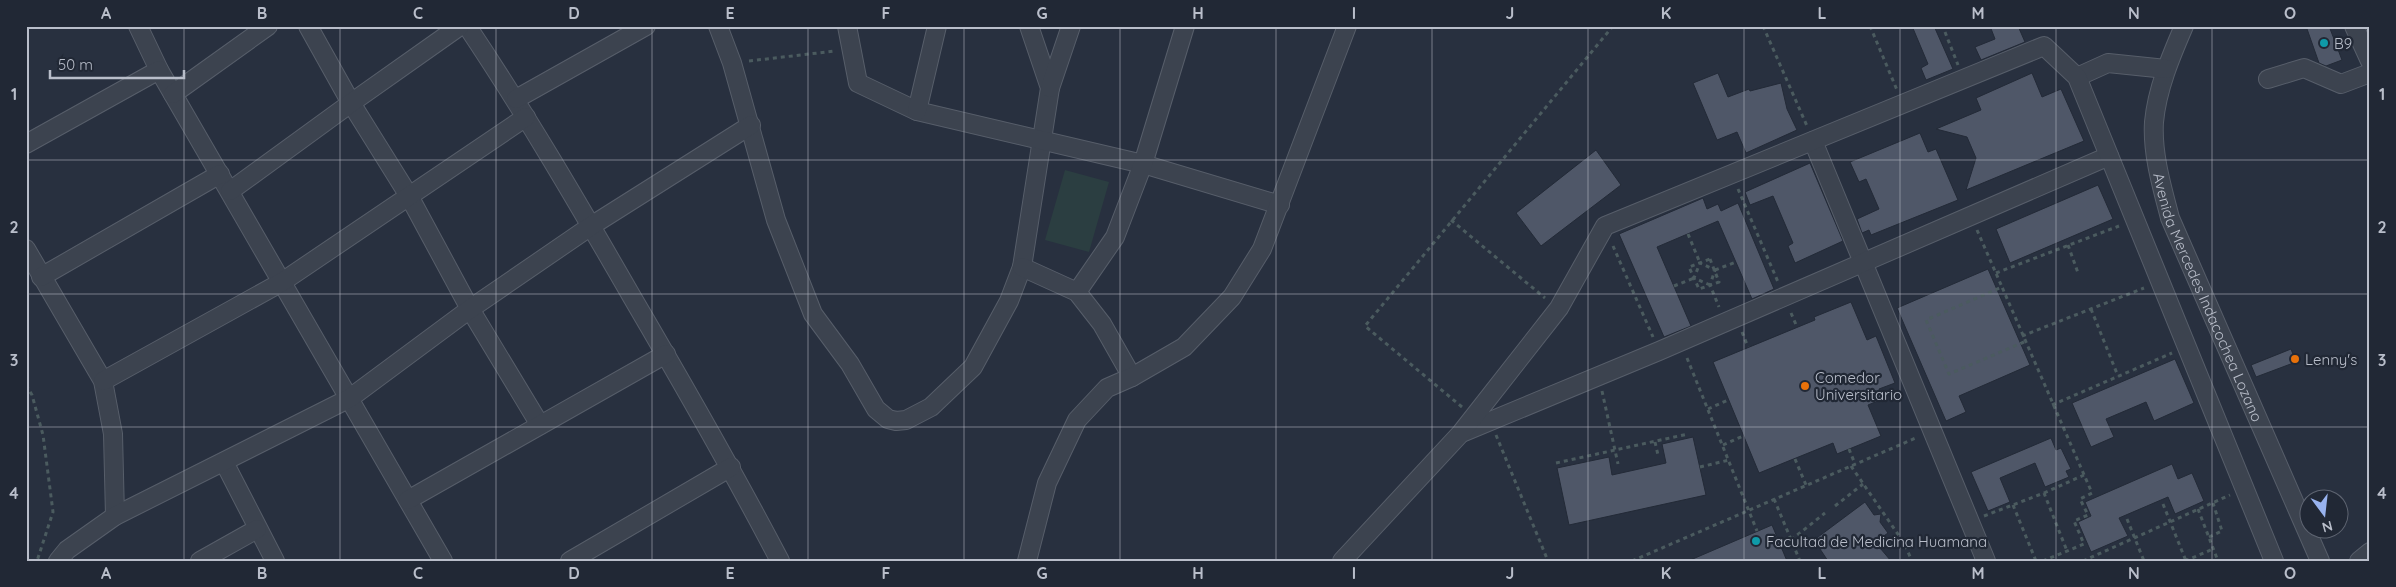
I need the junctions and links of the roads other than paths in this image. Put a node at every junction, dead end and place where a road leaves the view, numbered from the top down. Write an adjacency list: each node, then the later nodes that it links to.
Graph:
1 (138, 26): 18 (street)
2 (268, 26): 23 (street)
3 (308, 26): 25 (street)
4 (460, 26): 25 (street)
5 (466, 26): 24 (street)
6 (646, 26): 24 (street)
7 (718, 26): 28 (street)
8 (847, 26): 26 (street)
9 (937, 26): 26 (street)
10 (1029, 26): 22 (street)
11 (1071, 26): 22 (street)
12 (1185, 26): 33 (street)
13 (1347, 26): 37 (street)
14 (2184, 26): 17 (street, Avenida Mercedes Indacochea Lozano)
15 (2354, 26): 16 (street)
16 (2370, 61)
17 (2166, 69): 20 (street); 69 (street, Avenida Mercedes Indacochea Lozano)
18 (158, 70): 23 (street); 31 (street)
19 (2370, 73): 21 (street)
20 (2077, 77): 30 (street); 32 (street)
21 (2268, 78)
22 (1050, 88): 29 (street)
23 (174, 94): 34 (street)
24 (516, 99): 27 (street)
25 (350, 103): 35 (street); 36 (street)
26 (917, 111): 29 (street)
27 (526, 117): 36 (street); 38 (street)
28 (750, 125): 38 (street); 41 (street)
29 (1043, 141): 33 (street); 41 (street)
30 (1813, 141): 40 (street); 50 (street)
31 (26, 144)
32 (2109, 156): 40 (street); 68 (street)
33 (1143, 164): 37 (street); 44 (street)
34 (220, 174): 35 (street); 42 (street)
35 (230, 191): 43 (street)
36 (409, 196): 43 (street); 45 (street)
37 (1280, 205): 47 (street)
38 (591, 226): 45 (street); 46 (street)
39 (26, 249): 42 (street)
40 (1864, 262): 50 (street); 67 (street)
41 (1022, 267): 44 (street)
42 (41, 277): 48 (street)
43 (282, 282): 48 (street); 49 (street)
44 (1077, 292): 47 (street)
45 (470, 309): 49 (street); 51 (street)
46 (666, 354): 51 (street); 53 (street)
47 (1132, 377): 65 (street)
48 (103, 381): 55 (street)
49 (350, 398): 52 (street); 54 (street)
50 (1482, 419): 66 (street)
51 (540, 425): 54 (street)
52 (224, 462): 55 (street); 56 (street)
53 (732, 467): 58 (street); 64 (street)
54 (408, 500): 62 (street)
55 (115, 516): 59 (street)
56 (257, 529): 60 (street); 61 (street)
57 (2370, 552): 70 (street)
58 (600, 553): 63 (street)
59 (58, 561)
60 (200, 561)
61 (275, 561)
62 (444, 561)
63 (570, 561)
64 (780, 561)
65 (1027, 561)
66 (1342, 561)
67 (1986, 561)
68 (2274, 561)
69 (2320, 561)
70 (2359, 561)

